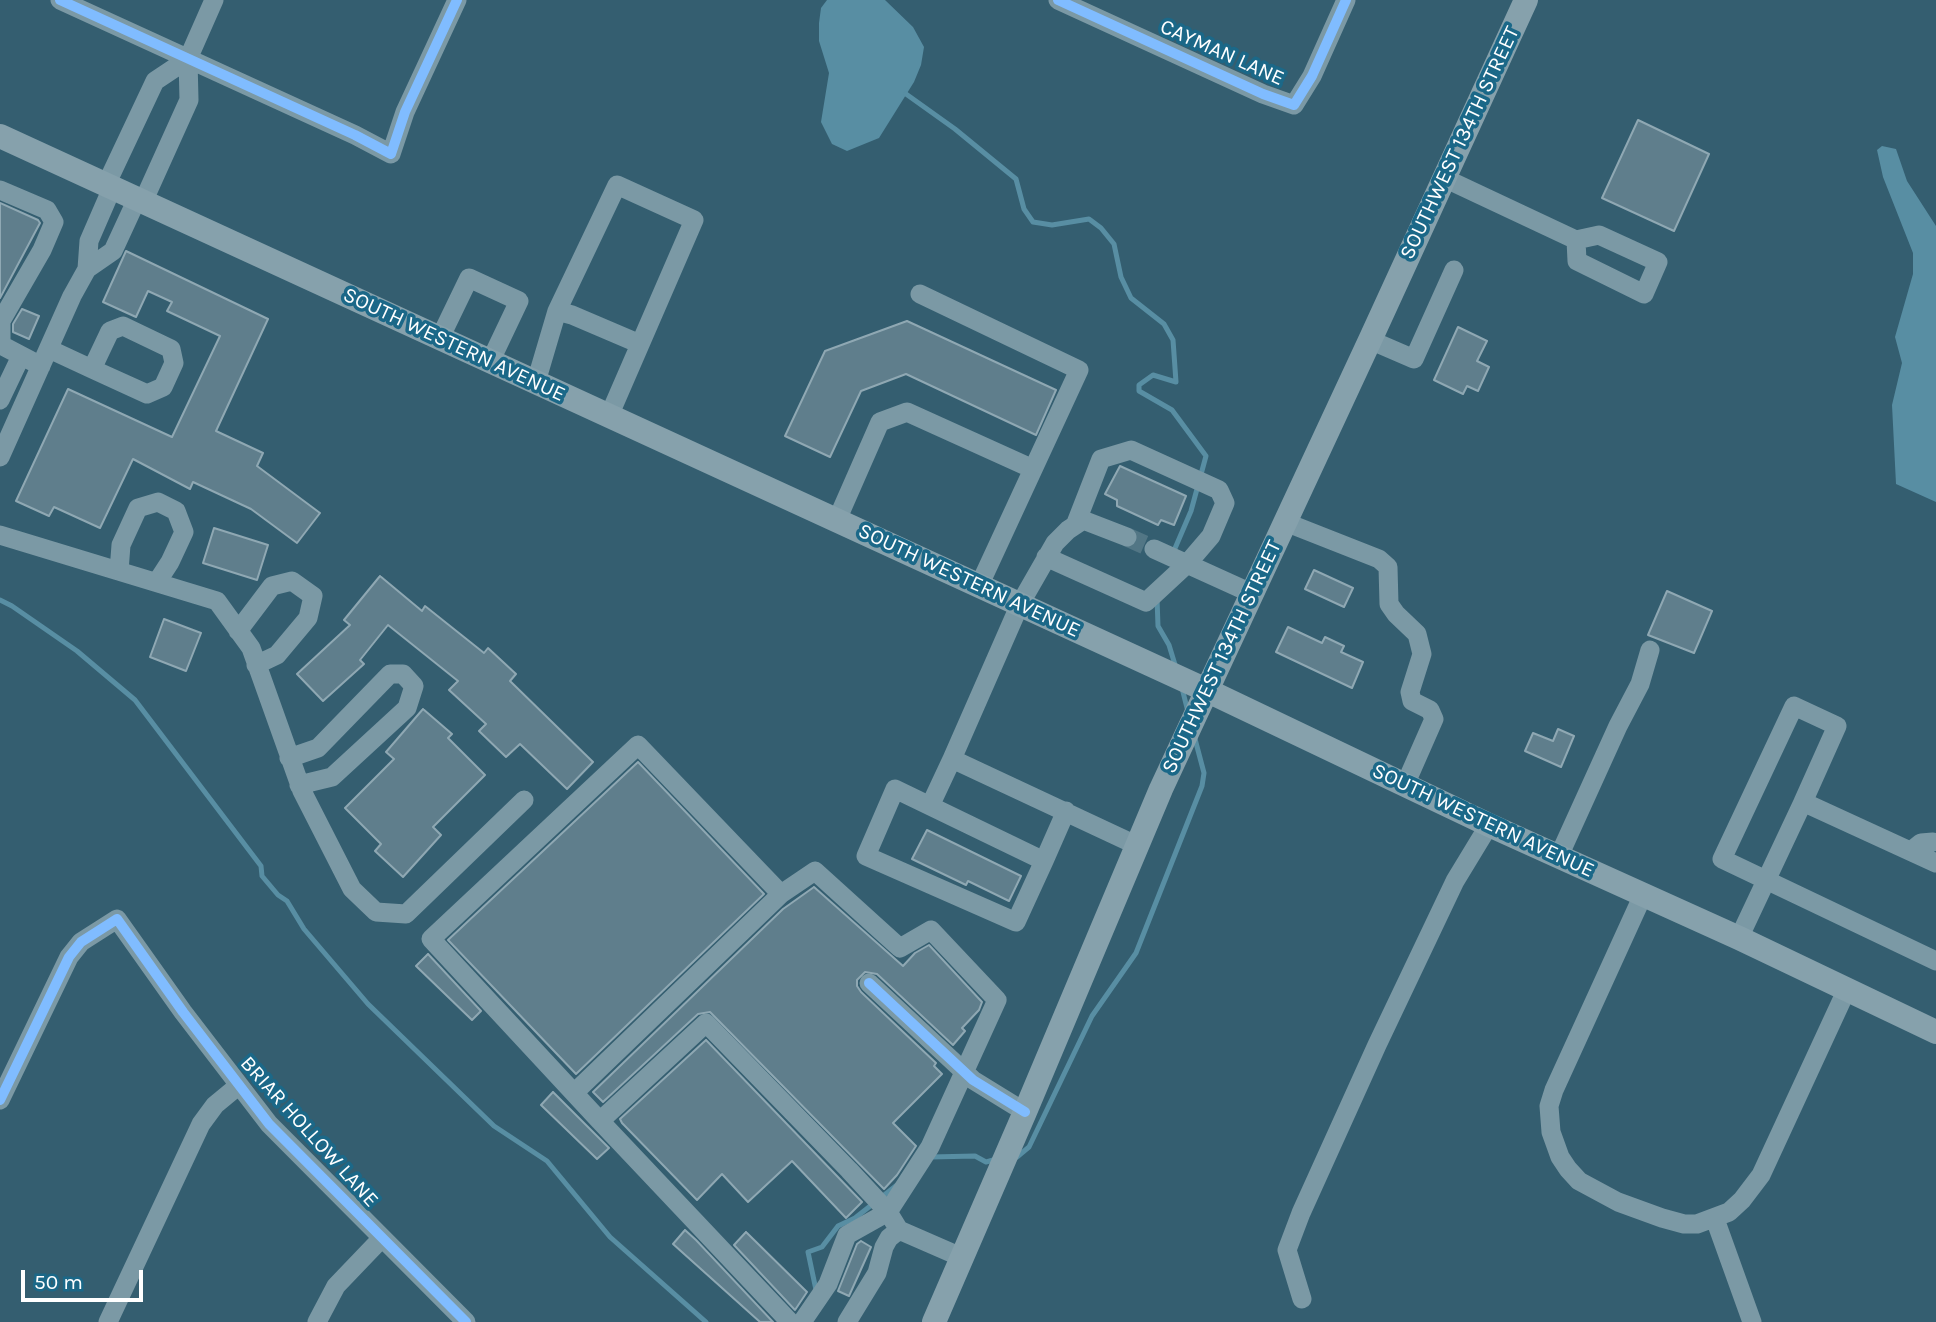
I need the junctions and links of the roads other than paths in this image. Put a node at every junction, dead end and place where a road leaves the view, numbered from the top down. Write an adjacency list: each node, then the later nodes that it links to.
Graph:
1 (60, 0): 7 (street)
2 (214, 0): 7 (street)
3 (457, 0): 7 (street)
4 (1058, 0): 5 (street, CAYMAN LANE)
5 (1346, 0)
6 (1526, 0): 9 (main road, SOUTHWEST 134TH STREET)
7 (188, 60): 10 (street); 12 (street)
8 (0, 135): 10 (main road, SOUTH WESTERN AVENUE)
9 (1444, 178): 13 (street); 19 (main road, SOUTHWEST 134TH STREET)
10 (109, 186): 12 (main road, SOUTH WESTERN AVENUE); 14 (street)
11 (0, 190): 21 (street)
12 (140, 201): 14 (street); 18 (main road, SOUTH WESTERN AVENUE)
13 (1576, 240)
14 (87, 269): 22 (street)
15 (1454, 270): 19 (street)
16 (920, 294): 29 (street)
17 (557, 311): 20 (street); 20 (street); 25 (street)
18 (440, 338): 23 (main road, SOUTH WESTERN AVENUE); 23 (street)
19 (1370, 340): 31 (main road, SOUTHWEST 134TH STREET)
20 (640, 344): 27 (street)
21 (21, 356): 22 (street); 26 (street)
22 (45, 357): 24 (street); 28 (street)
23 (490, 362): 25 (main road, SOUTH WESTERN AVENUE)
24 (92, 369)
25 (536, 383): 27 (main road, SOUTH WESTERN AVENUE)
26 (0, 400)
27 (609, 416): 30 (main road, SOUTH WESTERN AVENUE)
28 (0, 457)
29 (1033, 469): 30 (street); 40 (street)
30 (837, 520): 40 (main road, SOUTH WESTERN AVENUE)
31 (1285, 522): 41 (main road, SOUTHWEST 134TH STREET); 50 (street)
32 (1076, 523): 34 (street); 36 (street); 37 (street)
33 (0, 535): 38 (street)
34 (1127, 537)
35 (1154, 549): 37 (street)
36 (1046, 557): 37 (street); 42 (street)
37 (1188, 564): 41 (street)
38 (119, 571): 39 (street); 39 (street)
39 (157, 582): 43 (street)
40 (979, 586): 42 (main road, SOUTH WESTERN AVENUE)
41 (1251, 593): 46 (main road, SOUTHWEST 134TH STREET)
42 (1020, 604): 46 (main road, SOUTH WESTERN AVENUE); 48 (street)
43 (238, 631): 45 (street); 45 (street)
44 (1650, 650): 59 (street)
45 (256, 665): 47 (street)
46 (1206, 690): 50 (main road, SOUTH WESTERN AVENUE); 57 (main road, SOUTHWEST 134TH STREET)
47 (289, 758): 49 (street); 49 (street)
48 (952, 758): 53 (street); 54 (street)
49 (299, 785): 51 (street)
50 (1405, 785): 55 (main road, SOUTH WESTERN AVENUE)
51 (524, 800)
52 (1803, 802): 58 (street); 62 (street); 62 (street)
53 (930, 806): 60 (street); 60 (street)
54 (1066, 811): 57 (street); 60 (street)
55 (1489, 825): 59 (main road, SOUTH WESTERN AVENUE); 81 (street)
56 (1933, 842): 58 (street)
57 (1136, 845): 74 (main road, SOUTHWEST 134TH STREET)
58 (1911, 851): 61 (street)
59 (1559, 856): 64 (main road, SOUTH WESTERN AVENUE)
60 (1044, 861)
61 (1936, 863)
62 (1766, 879): 65 (street); 66 (street)
63 (781, 894): 70 (street); 72 (street); 72 (street)
64 (1643, 895): 65 (main road, SOUTH WESTERN AVENUE); 77 (street)
65 (1739, 938): 68 (main road, SOUTH WESTERN AVENUE)
66 (1936, 961)
67 (869, 983): 70 (street)
68 (1847, 989): 69 (main road, SOUTH WESTERN AVENUE); 77 (street)
69 (1936, 1032)
70 (964, 1072): 74 (street); 76 (street)
71 (238, 1086): 73 (street, BRIAR HOLLOW LANE); 79 (street, BRIAR HOLLOW LANE); 82 (street)
72 (575, 1092): 75 (street)
73 (0, 1100)
74 (1025, 1112): 80 (main road, SOUTHWEST 134TH STREET)
75 (600, 1121): 76 (street); 85 (street)
76 (888, 1212): 78 (street); 86 (street)
77 (1715, 1219): 89 (street)
78 (900, 1230): 80 (street); 87 (street)
79 (381, 1238): 83 (street); 84 (street, BRIAR HOLLOW LANE)
80 (961, 1257): 88 (main road, SOUTHWEST 134TH STREET)
81 (1303, 1299)
82 (108, 1322)
83 (317, 1322)
84 (466, 1322)
85 (790, 1322)
86 (802, 1322)
87 (847, 1322)
88 (934, 1322)
89 (1752, 1322)

